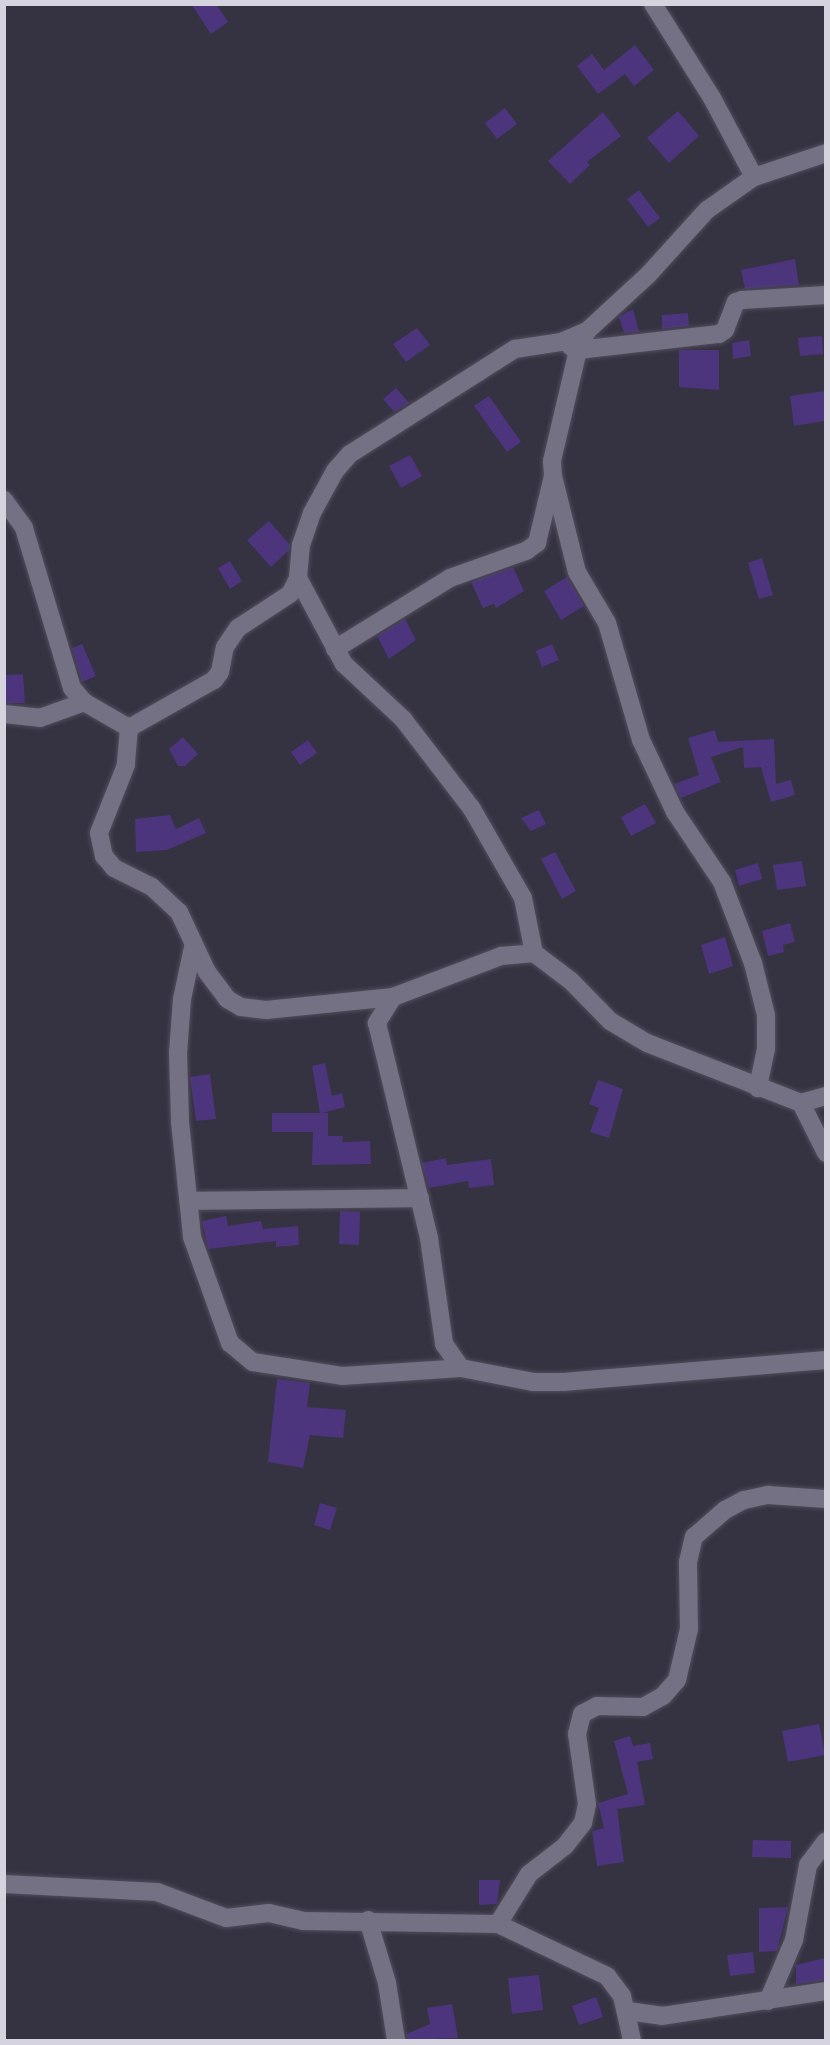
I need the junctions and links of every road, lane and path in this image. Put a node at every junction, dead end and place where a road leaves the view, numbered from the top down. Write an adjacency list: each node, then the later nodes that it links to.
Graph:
1 (653, 4): 3 (street)
2 (825, 153): 3 (street)
3 (754, 177): 5 (street)
4 (825, 295): 7 (street)
5 (587, 331): 6 (street); 7 (street)
6 (561, 342): 7 (street); 10 (street)
7 (578, 350): 8 (street)
8 (553, 476): 11 (street); 20 (street)
9 (4, 500): 12 (street)
10 (294, 586): 11 (street); 14 (street)
11 (335, 649): 16 (street)
12 (84, 702): 13 (street); 14 (street)
13 (4, 714)
14 (129, 728): 15 (street)
15 (193, 947): 18 (street); 25 (street)
16 (534, 953): 17 (street); 20 (street)
17 (393, 997): 18 (street); 19 (street)
18 (347, 1000): 19 (street)
19 (377, 1023): 24 (street)
20 (758, 1088): 22 (street)
21 (825, 1096): 22 (street)
22 (801, 1103): 23 (street)
23 (825, 1153)
24 (420, 1198): 25 (street); 27 (street)
25 (189, 1201): 27 (street)
26 (825, 1360): 27 (street)
27 (461, 1368)
28 (825, 1499): 32 (street)
29 (825, 1841): 34 (street)
30 (4, 1884): 31 (street)
31 (368, 1920): 32 (street); 37 (street)
32 (498, 1924): 35 (street)
33 (825, 1991): 34 (street)
34 (768, 2001): 36 (street)
35 (628, 2012): 36 (street); 38 (street)
36 (648, 2016): 38 (street)
37 (396, 2040)
38 (633, 2040)

